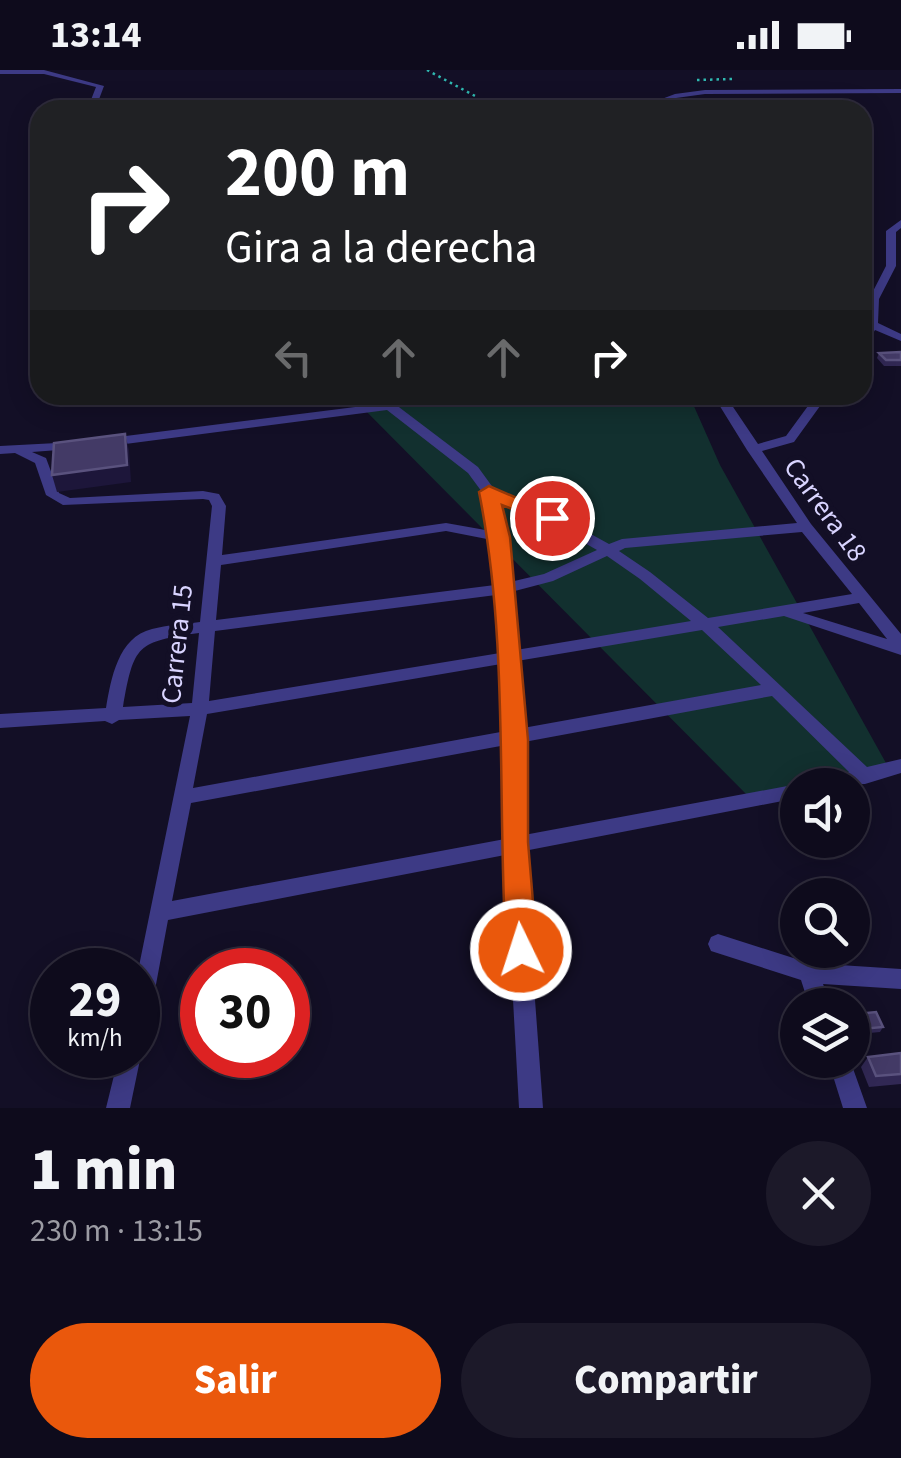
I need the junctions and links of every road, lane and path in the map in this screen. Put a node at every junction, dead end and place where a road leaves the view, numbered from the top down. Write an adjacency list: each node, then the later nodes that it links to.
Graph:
1 (427, 70): 5 (path)
2 (0, 72): 4 (street)
3 (901, 91): 6 (street)
4 (95, 100)
5 (486, 100)
6 (667, 100)
7 (901, 223): 8 (street)
8 (872, 308)
9 (872, 317): 10 (street)
10 (873, 324): 11 (street)
11 (901, 338)
12 (353, 405): 16 (street)
13 (388, 405): 18 (street)
14 (725, 405): 17 (street, Carrera 18)
15 (815, 405): 17 (street)
16 (8, 450): 22 (street, Carrera 15)
17 (753, 450): 19 (street, Carrera 18)
18 (489, 492): 20 (street); 21 (street)
19 (806, 527): 21 (street); 24 (street, Carrera 18)
20 (499, 537): 22 (street); 23 (street)
21 (610, 548): 23 (street); 26 (street)
22 (215, 561): 27 (street, Carrera 15)
23 (503, 588): 27 (street); 29 (street)
24 (860, 598): 25 (street); 28 (street, Carrera 18)
25 (784, 612): 26 (street); 28 (street)
26 (706, 627): 29 (street); 30 (street)
27 (209, 629): 31 (street, Carrera 15); 32 (street)
28 (901, 648)
29 (508, 659): 31 (street); 34 (street)
30 (774, 689): 34 (street); 36 (street)
31 (200, 709): 32 (street); 39 (street, Carrera 15)
32 (112, 718): 33 (street)
33 (0, 722)
34 (515, 740): 39 (street); 40 (street)
35 (901, 766): 37 (street)
36 (856, 768)
37 (870, 775)
38 (780, 794): 40 (street)
39 (184, 798): 41 (street, Carrera 15)
40 (514, 842): 41 (street); 50 (street)
41 (163, 912): 43 (street, Carrera 15)
42 (718, 944): 44 (street)
43 (155, 948)
44 (809, 972): 45 (street); 46 (street)
45 (901, 979)
46 (814, 988)
47 (125, 1078): 49 (street)
48 (845, 1078): 51 (street)
49 (118, 1108)
50 (531, 1108)
51 (855, 1108)

